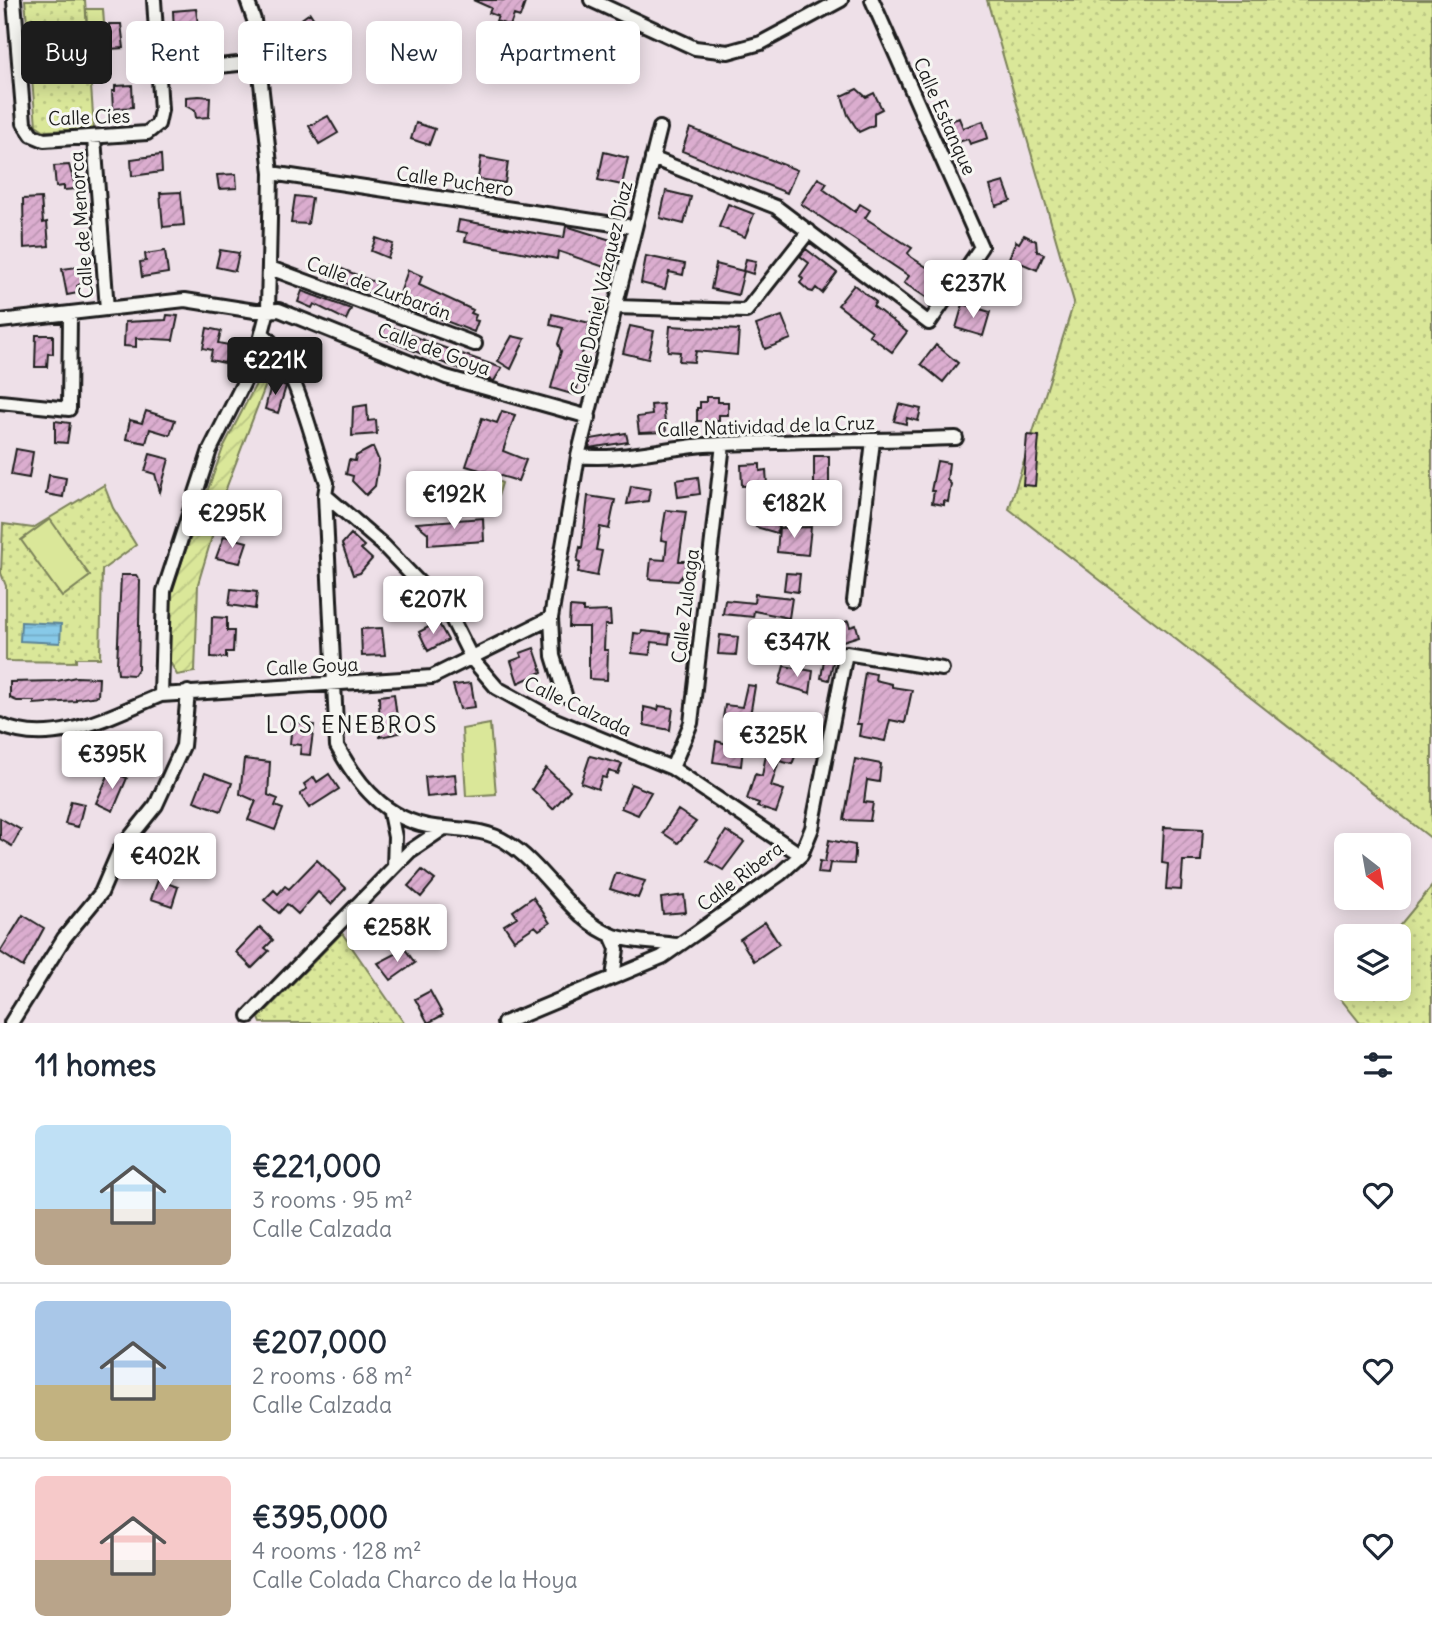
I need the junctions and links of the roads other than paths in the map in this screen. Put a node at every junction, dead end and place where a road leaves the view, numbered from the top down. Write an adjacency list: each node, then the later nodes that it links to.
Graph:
1 (14, 0): 12 (street, Calle Cíes)
2 (154, 0): 7 (street, Calle Cíes)
3 (247, 0): 8 (street)
4 (591, 0): 5 (street)
5 (841, 0)
6 (873, 0): 16 (street, Calle Estanque)
7 (156, 21)
8 (254, 21)
9 (160, 84): 12 (street, Calle Cíes)
10 (261, 84): 14 (street)
11 (660, 128): 13 (street, Calle Daniel Vázquez Díaz)
12 (94, 138): 19 (street, Calle de Menorca)
13 (652, 159): 15 (street, Calle Daniel Vázquez Díaz); 16 (street)
14 (271, 173): 15 (street, Calle Puchero); 17 (street)
15 (634, 227): 18 (street, Calle Daniel Vázquez Díaz)
16 (809, 231): 18 (street)
17 (270, 268): 20 (street); 24 (street, Calle de Zurbarán)
18 (616, 307): 26 (street, Calle Daniel Vázquez Díaz)
19 (107, 309): 20 (street, Calle de Goya); 21 (street, Calle de Goya)
20 (268, 310): 23 (street); 26 (street, Calle de Goya)
21 (69, 315): 22 (street, Calle de Goya); 25 (street)
22 (0, 321)
23 (263, 334): 31 (street); 38 (street)
24 (475, 344)
25 (0, 402)
26 (590, 417): 30 (street, Calle Daniel Vázquez Díaz)
27 (956, 438): 28 (street, Calle Natividad de la Cruz)
28 (873, 441): 29 (street, Calle Natividad de la Cruz); 32 (street)
29 (723, 444): 30 (street, Calle Natividad de la Cruz); 41 (street, Calle Zuloaga)
30 (578, 456): 33 (street)
31 (325, 495): 34 (street, Calle Calzada); 36 (street)
32 (854, 601)
33 (551, 618): 34 (street, Calle Goya); 39 (street)
34 (472, 659): 36 (street, Calle Goya); 41 (street, Calle Calzada)
35 (942, 669): 44 (street, Calle Ribera)
36 (333, 685): 37 (street, Calle Goya); 42 (street)
37 (188, 692): 38 (street, Calle Goya); 50 (street)
38 (161, 695): 40 (street, Calle Goya)
39 (565, 695)
40 (0, 725)
41 (672, 768): 44 (street, Calle Calzada)
42 (390, 813): 43 (street); 45 (street)
43 (444, 828): 45 (street); 46 (street)
44 (801, 855): 47 (street, Calle Ribera)
45 (394, 867): 49 (street)
46 (611, 935): 47 (street); 48 (street)
47 (677, 946): 48 (street, Calle Ribera)
48 (613, 977): 51 (street, Calle Ribera)
49 (249, 1016)
50 (11, 1023)
51 (504, 1023)

